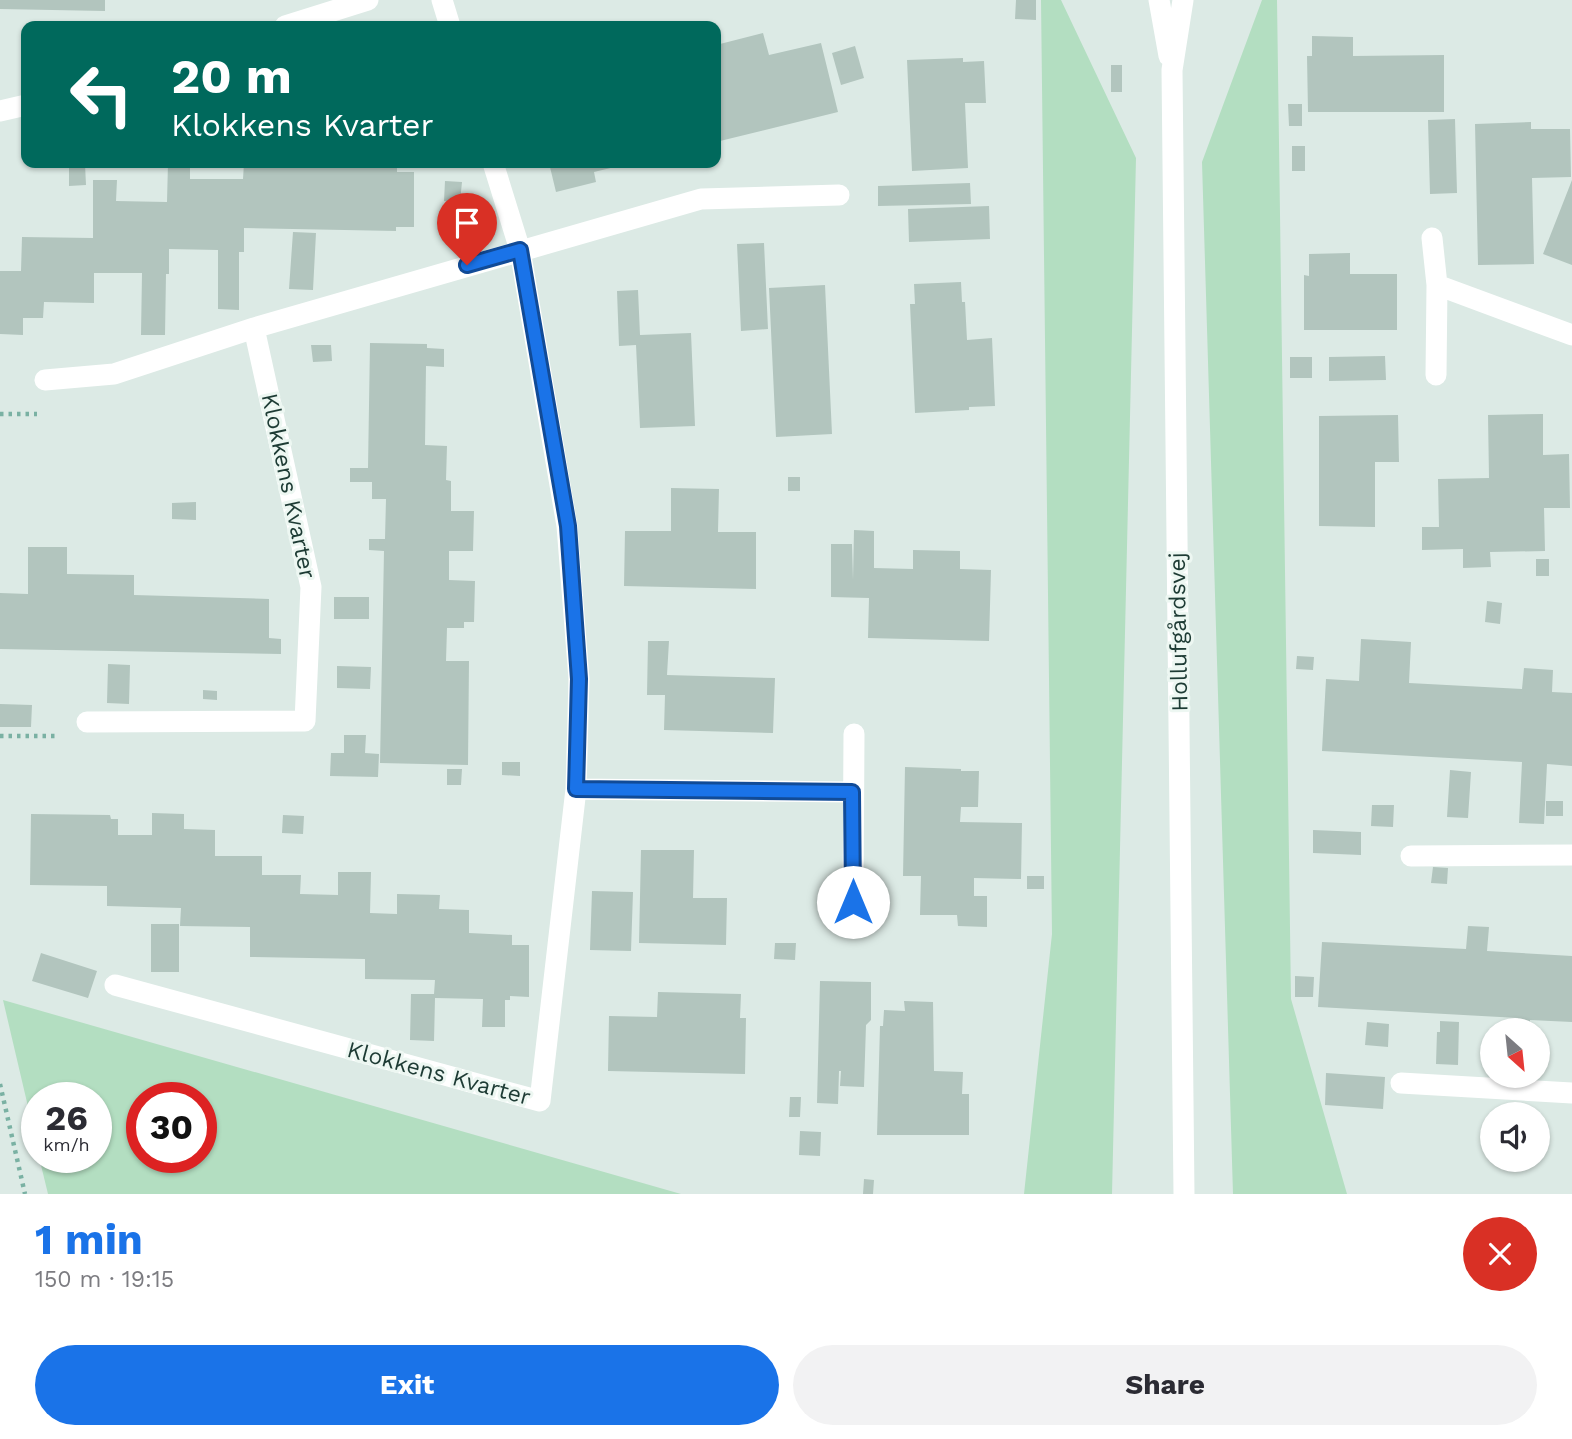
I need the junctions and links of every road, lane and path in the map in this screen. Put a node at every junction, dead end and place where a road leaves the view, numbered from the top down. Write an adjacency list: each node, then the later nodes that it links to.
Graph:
1 (368, 0): 5 (street)
2 (442, 0): 6 (street)
3 (1158, 0): 7 (street, Hollufgårdsvej)
4 (1184, 0): 7 (street, Hollufgårdsvej)
5 (301, 21)
6 (448, 21)
7 (1172, 70): 32 (street, Hollufgårdsvej)
8 (21, 105): 9 (street)
9 (0, 111)
10 (495, 168): 13 (street, Klokkens Kvarter)
11 (839, 195): 13 (street)
12 (1432, 238): 14 (street)
13 (520, 250): 15 (street); 22 (street, Klokkens Kvarter)
14 (1437, 285): 16 (street); 17 (street)
15 (254, 328): 18 (street); 19 (street, Klokkens Kvarter)
16 (1572, 335)
17 (1436, 375)
18 (44, 380)
19 (87, 722): 21 (path)
20 (853, 734): 23 (street)
21 (0, 736)
22 (576, 789): 23 (street); 27 (street, Klokkens Kvarter)
23 (852, 792): 26 (street)
24 (1572, 855): 25 (street)
25 (1411, 856)
26 (853, 902)
27 (116, 985)
28 (1401, 1083): 30 (street)
29 (0, 1084): 31 (path)
30 (1572, 1093)
31 (25, 1194)
32 (1184, 1194)

